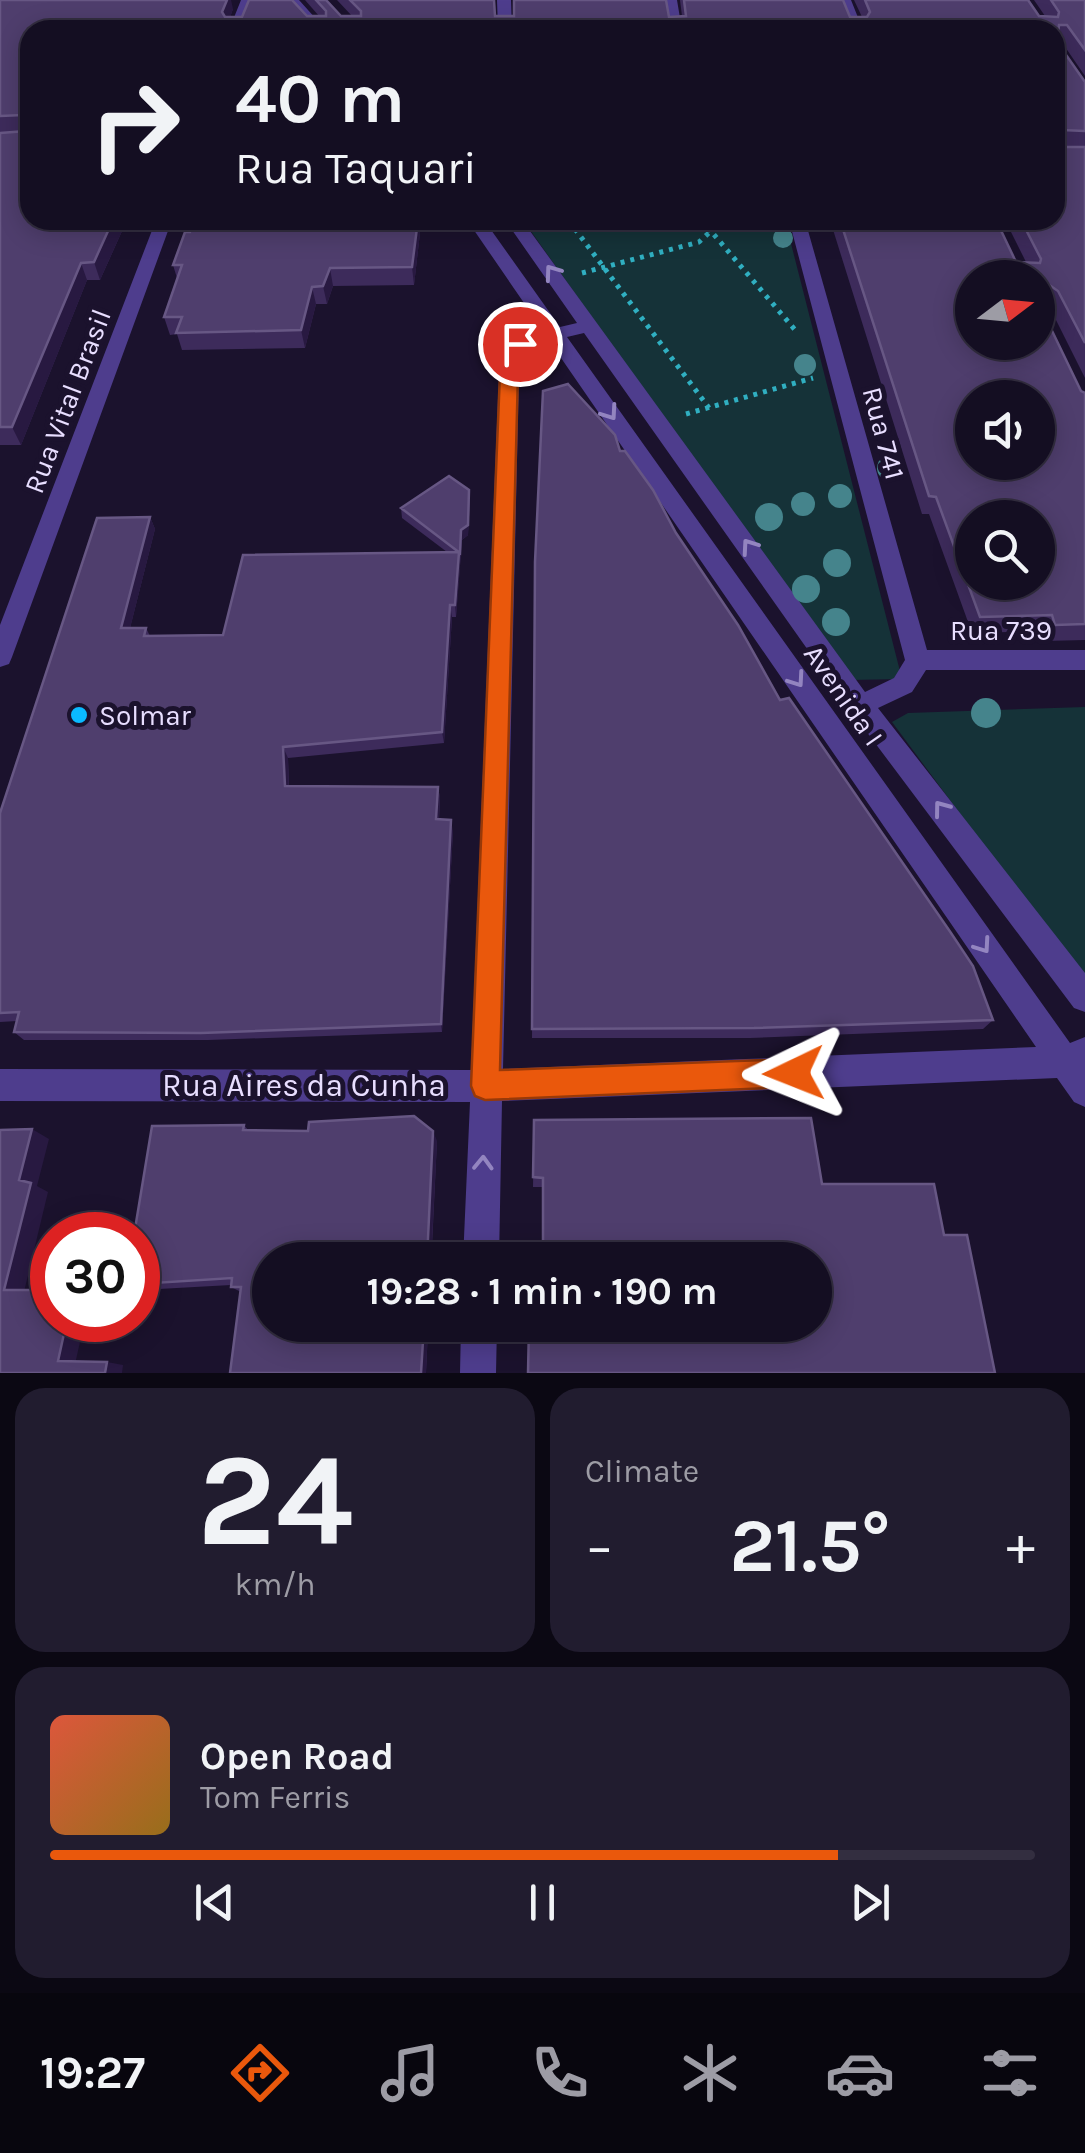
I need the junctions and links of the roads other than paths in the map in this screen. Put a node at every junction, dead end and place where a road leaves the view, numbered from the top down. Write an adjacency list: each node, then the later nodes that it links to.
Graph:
1 (292, 0): 2 (street)
2 (311, 20)
3 (160, 230): 9 (street, Rua Vital Brasil)
4 (482, 230): 8 (street, Avenida I)
5 (521, 230): 7 (street, Avenida I, one-way to 5)
6 (800, 230): 10 (street, Rua 741)
7 (591, 325): 8 (street); 12 (street, Avenida I, one-way to 7)
8 (554, 334): 14 (street, Avenida I, one-way to 14); 16 (street)
9 (0, 658)
10 (917, 660): 11 (street, Rua 739); 12 (street)
11 (1085, 660)
12 (860, 704): 13 (street, Avenida I, one-way to 12)
13 (1085, 997)
14 (1074, 1057): 16 (street, Rua Aires da Cunha); 17 (street, Avenida I)
15 (0, 1085): 16 (street, Rua Aires da Cunha)
16 (485, 1086): 18 (street, one-way to 16)
17 (1085, 1091)
18 (481, 1242)
19 (479, 1342): 20 (street)
20 (478, 1373)

